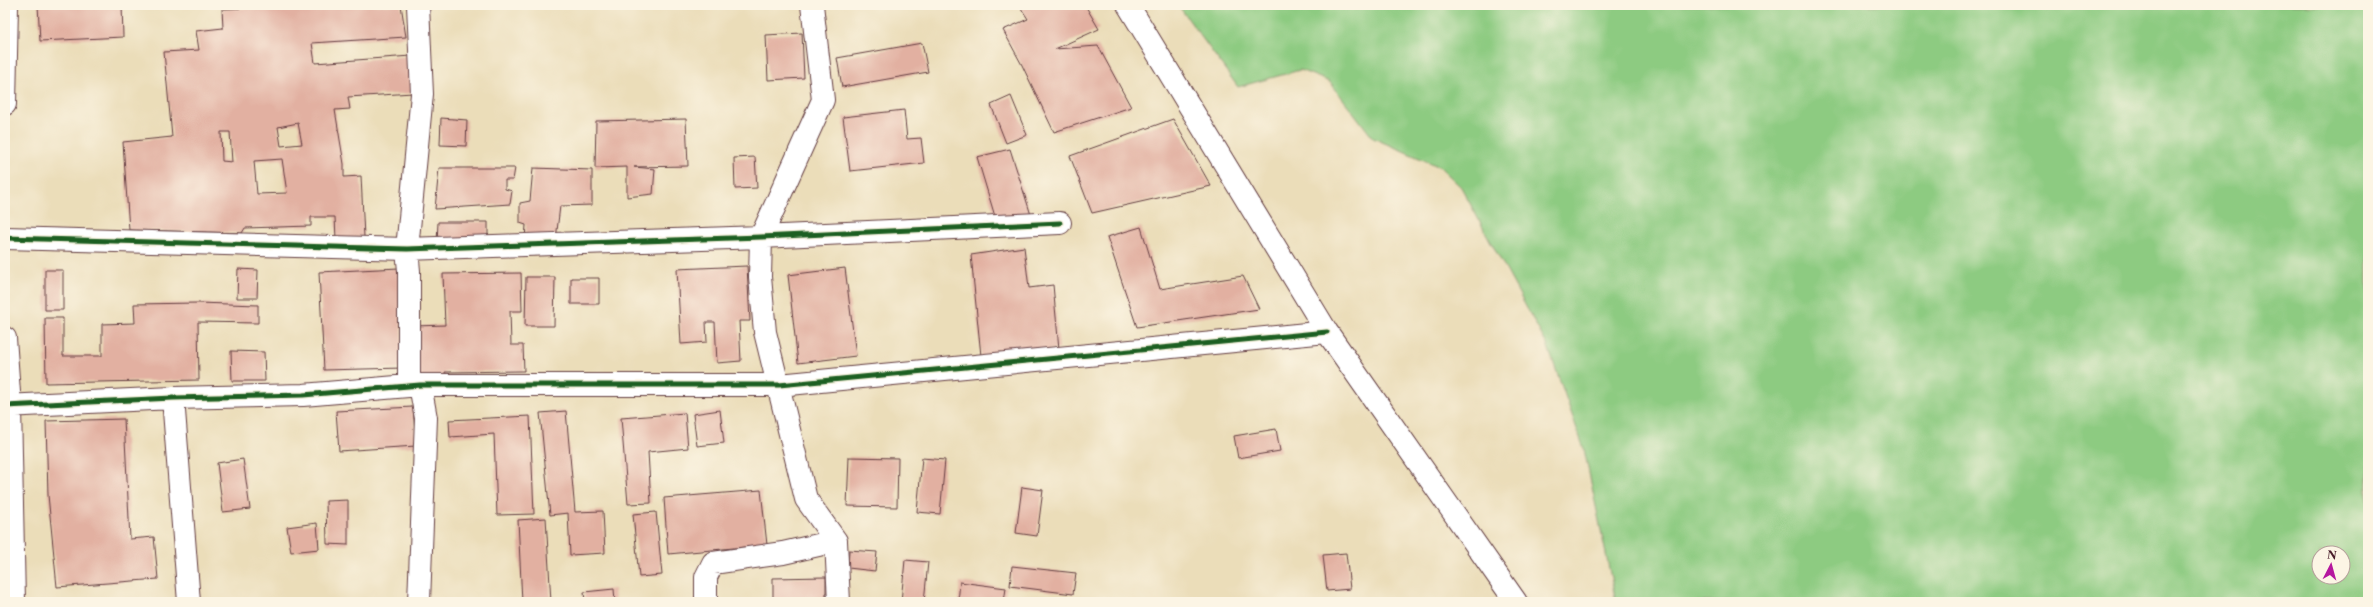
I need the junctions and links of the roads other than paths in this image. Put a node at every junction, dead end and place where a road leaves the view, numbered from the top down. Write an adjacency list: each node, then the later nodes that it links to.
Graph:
1 (7, 5): 5 (street)
2 (418, 5): 9 (street)
3 (812, 5): 7 (street)
4 (1128, 5): 10 (street)
5 (5, 104)
6 (1060, 223): 7 (street)
7 (761, 237): 9 (street); 12 (street)
8 (5, 238): 9 (street)
9 (407, 249): 13 (street)
10 (1327, 332): 12 (street); 22 (street)
11 (5, 338): 15 (street)
12 (779, 385): 13 (street); 16 (street)
13 (420, 386): 14 (street); 19 (street)
14 (173, 398): 15 (street); 18 (street)
15 (7, 406): 17 (street)
16 (836, 541): 20 (street); 21 (street)
17 (14, 602)
18 (189, 602)
19 (419, 602)
20 (706, 602)
21 (839, 602)
22 (1516, 602)

